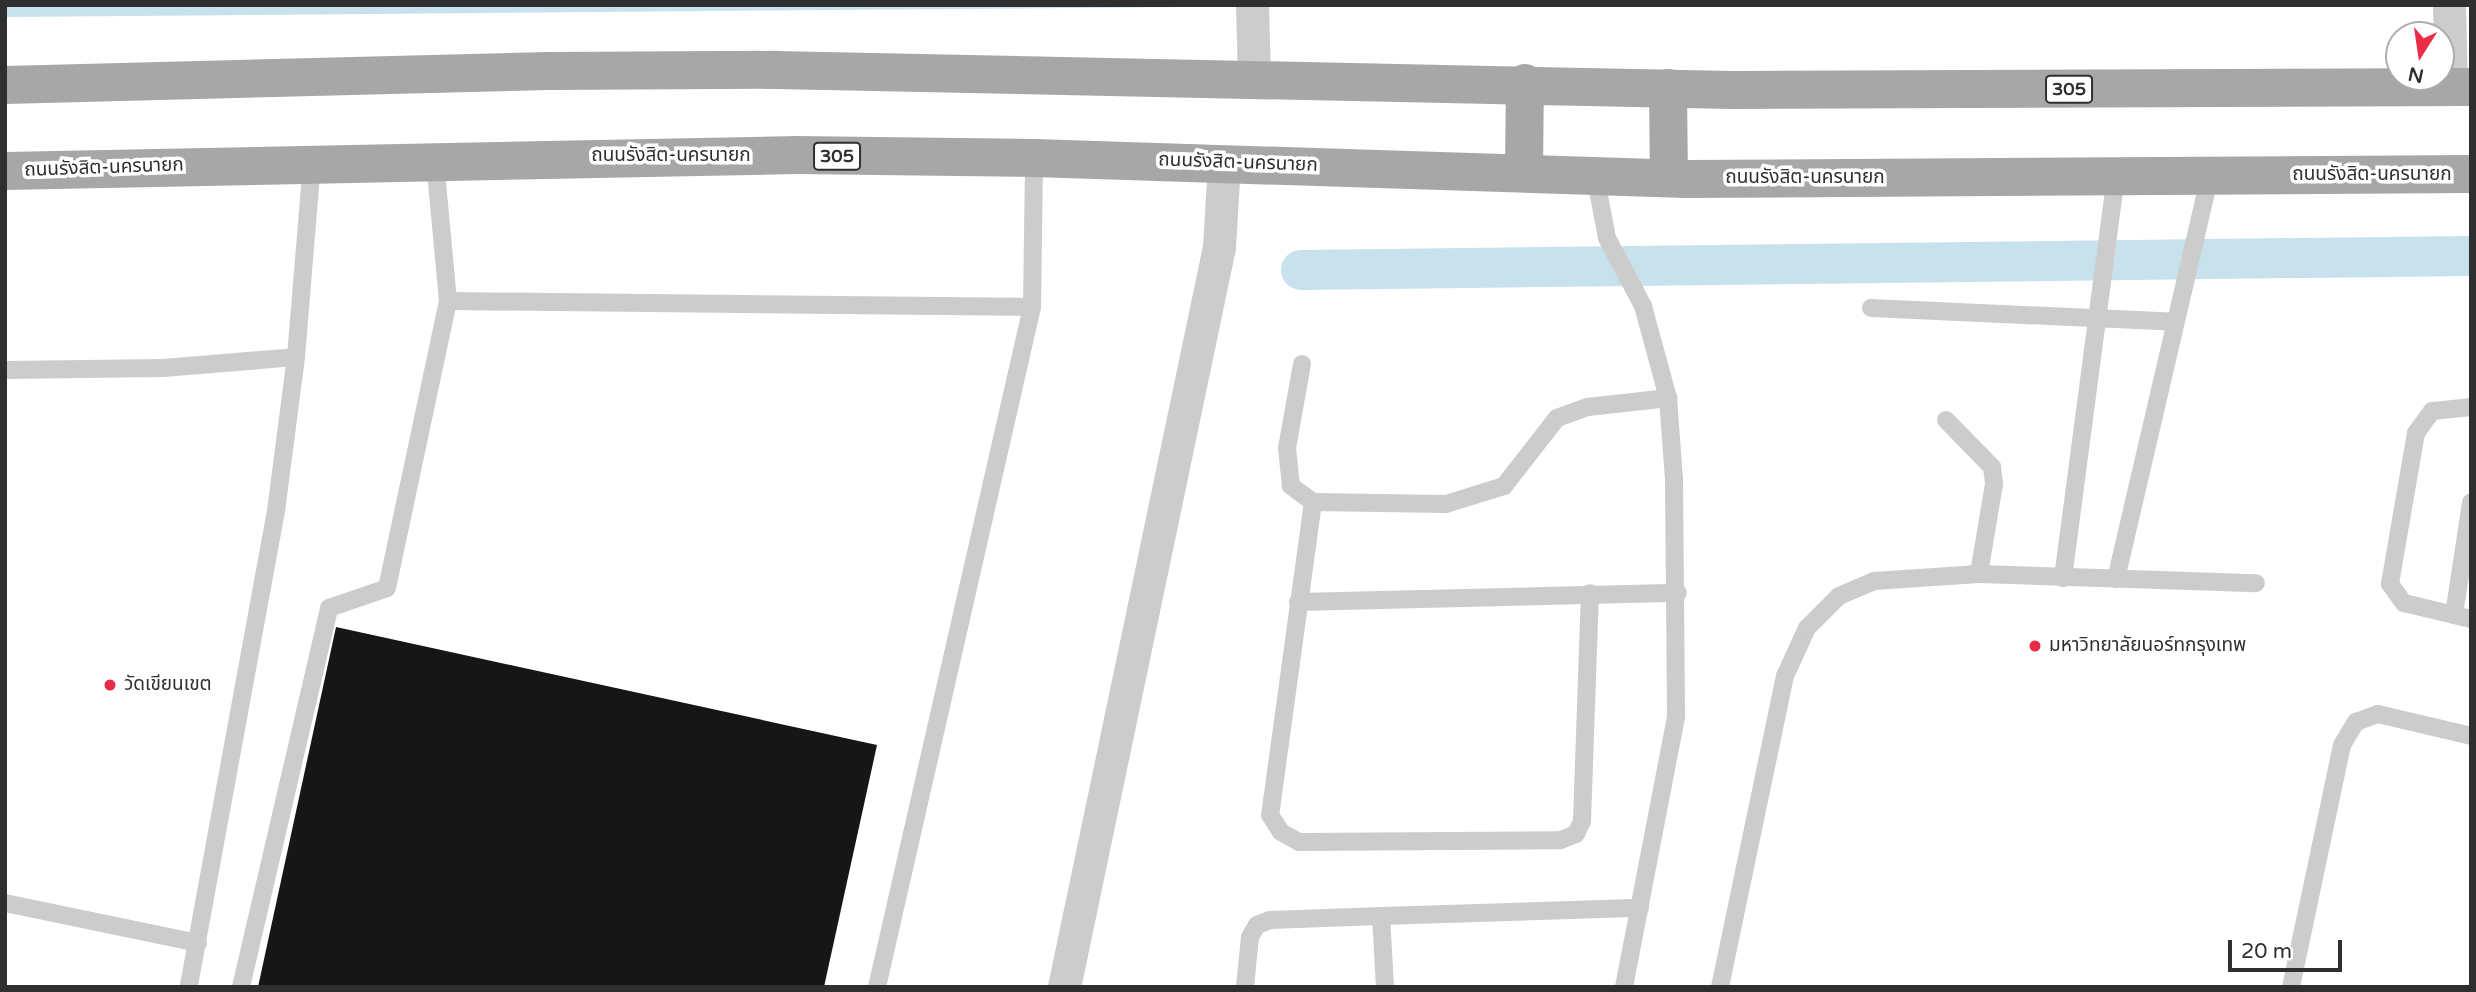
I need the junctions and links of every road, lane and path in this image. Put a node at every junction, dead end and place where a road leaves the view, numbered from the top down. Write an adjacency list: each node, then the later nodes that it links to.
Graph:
1 (1252, 5): 3 (street)
2 (2449, 8): 6 (street)
3 (1254, 78): 4 (main road, 305); 5 (main road, 305)
4 (1525, 83): 7 (main road, 305); 13 (main road)
5 (5, 85)
6 (2461, 87): 7 (main road, 305)
7 (1668, 88): 17 (main road)
8 (1034, 158): 9 (main road, ถนนรังสิต-นครนายก / 305); 11 (main road, ถนนรังสิต-นครนายก / 305); 20 (lane)
9 (435, 160): 10 (main road, ถนนรังสิต-นครนายก / 305); 19 (lane)
10 (312, 162): 12 (main road, ถนนรังสิต-นครนายก / 305); 24 (lane)
11 (1224, 163): 13 (main road, ถนนรังสิต-นครนายก / 305); 48 (street)
12 (5, 171)
13 (1524, 172): 15 (main road, ถนนรังสิต-นครนายก / 305)
14 (2471, 174): 16 (main road, ถนนรังสิต-นครนายก / 305)
15 (1595, 175): 17 (main road, ถนนรังสิต-นครนายก / 305); 27 (lane)
16 (2210, 176): 18 (main road, ถนนรังสิต-นครนายก / 305); 23 (lane)
17 (1669, 177): 18 (main road, ถนนรังสิต-นครนายก / 305)
18 (2116, 177): 22 (lane)
19 (448, 301): 20 (lane); 46 (lane)
20 (1032, 307): 47 (lane)
21 (1871, 308): 22 (lane)
22 (2097, 312): 23 (lane); 33 (lane)
23 (2178, 315): 34 (lane)
24 (296, 357): 26 (lane); 44 (lane)
25 (1302, 364): 30 (lane)
26 (5, 370)
27 (1668, 398): 30 (lane); 37 (lane)
28 (2471, 407): 39 (lane)
29 (1946, 420): 32 (lane)
30 (1313, 502): 38 (lane)
31 (2471, 502): 39 (lane)
32 (1979, 574): 33 (lane); 52 (lane)
33 (2063, 578): 34 (lane)
34 (2116, 579): 35 (lane)
35 (2256, 583)
36 (1590, 593): 37 (lane); 38 (lane); 38 (lane)
37 (1678, 593): 42 (lane)
38 (1298, 602)
39 (2463, 617)
40 (2471, 736): 53 (lane)
41 (5, 903): 44 (lane)
42 (1640, 908): 43 (lane); 51 (lane)
43 (1381, 916): 49 (lane); 50 (lane)
44 (198, 943): 45 (lane)
45 (189, 987)
46 (241, 987)
47 (877, 987)
48 (1064, 987)
49 (1245, 987)
50 (1385, 987)
51 (1624, 987)
52 (1720, 987)
53 (2291, 987)

